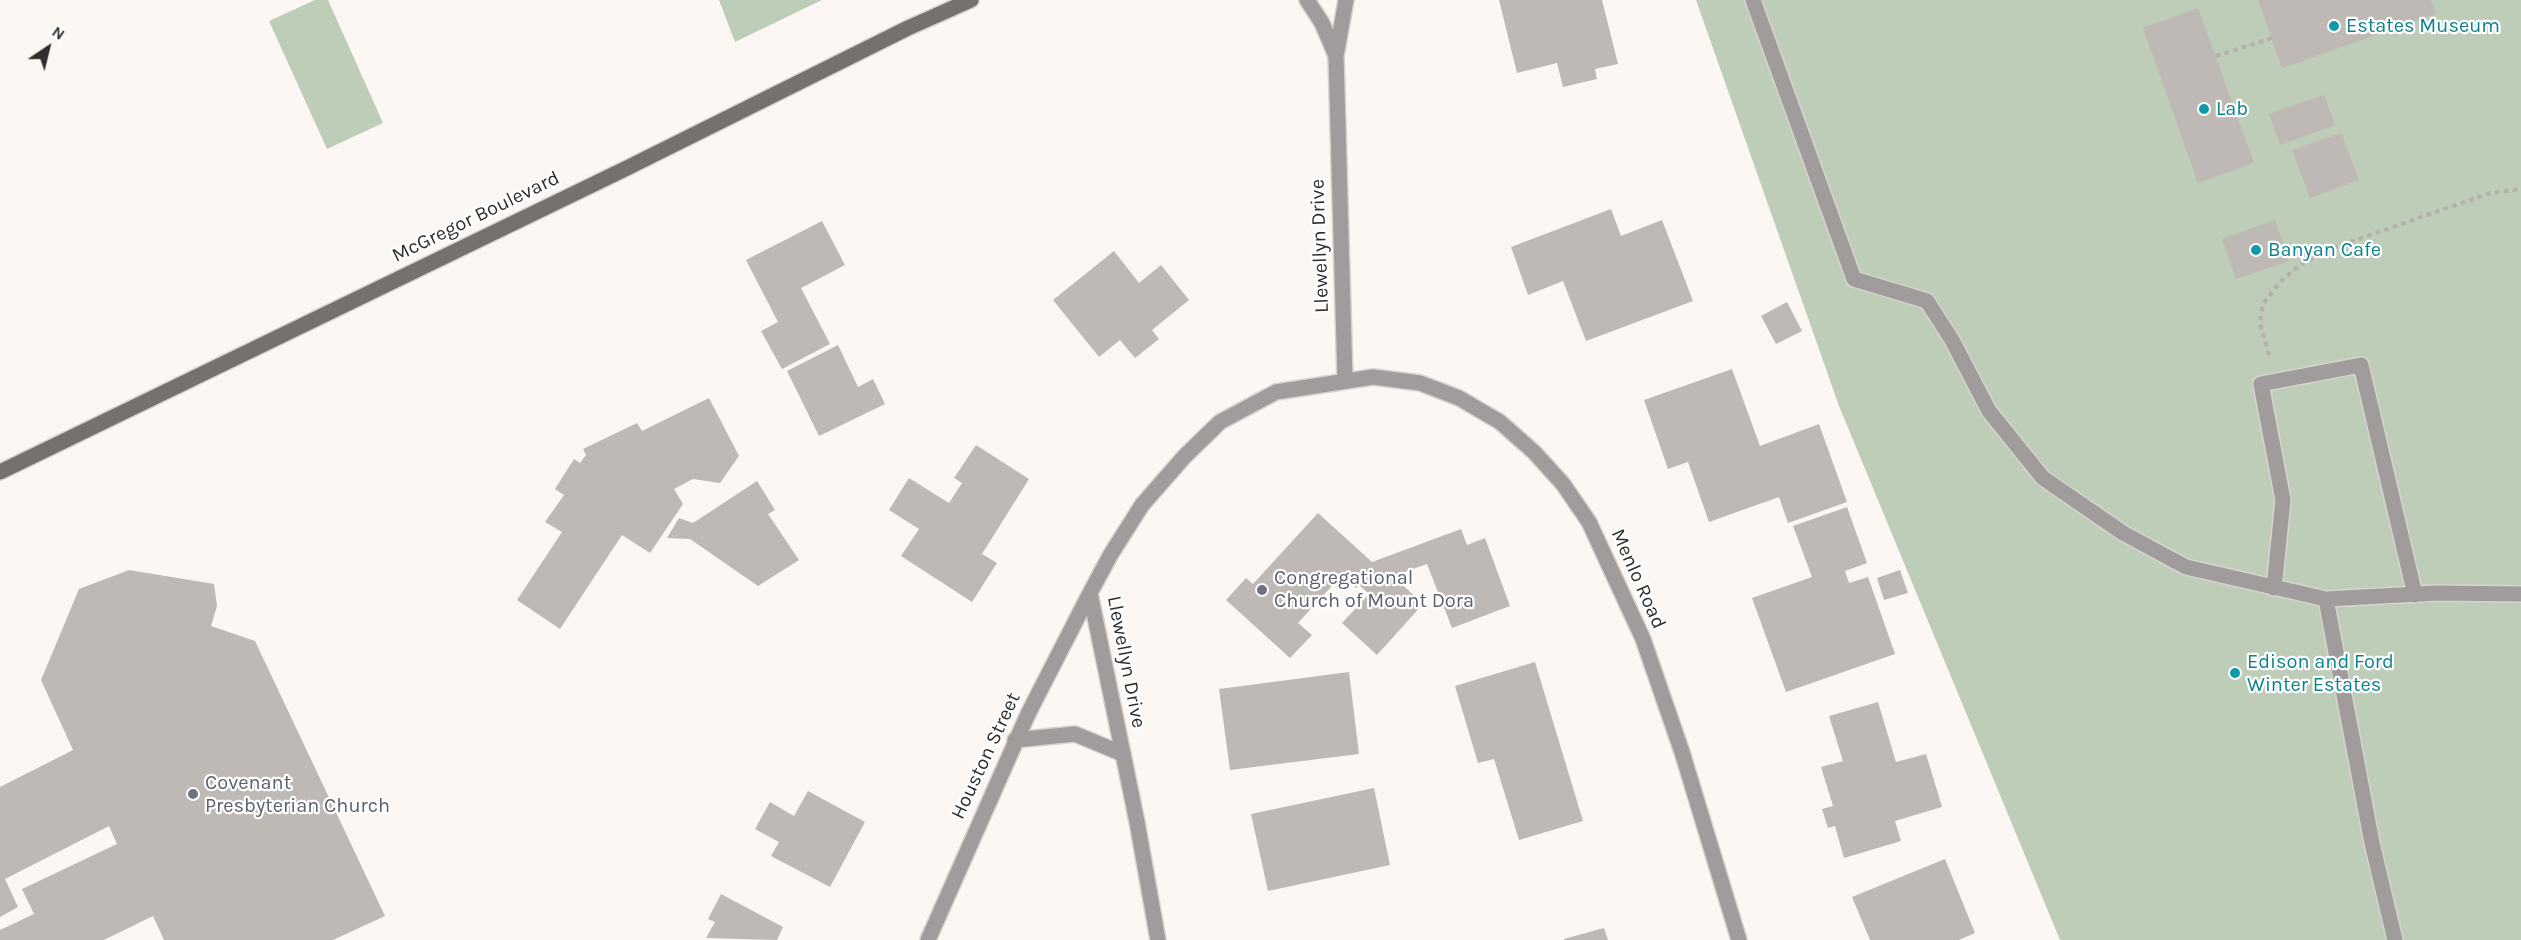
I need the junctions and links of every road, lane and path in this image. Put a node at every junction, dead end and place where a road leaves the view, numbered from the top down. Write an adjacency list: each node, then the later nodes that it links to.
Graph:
1 (971, 0): 11 (main road, McGregor Boulevard)
2 (1307, 0): 6 (street, Llewellyn Drive)
3 (1346, 0): 6 (street, Llewellyn Drive)
4 (1753, 0): 12 (street)
5 (2272, 38): 7 (path)
6 (1336, 56): 9 (street, Llewellyn Drive)
7 (2216, 56)
8 (2521, 189): 10 (path)
9 (1345, 380): 13 (street, Llewellyn Drive); 21 (street, Menlo Road)
10 (2277, 381): 12 (street); 15 (street)
11 (0, 472)
12 (2274, 588): 16 (street)
13 (1090, 593): 17 (street, Houston Street); 18 (street, Llewellyn Drive)
14 (2521, 594): 15 (street)
15 (2415, 595): 16 (street)
16 (2326, 599): 22 (street)
17 (1016, 740): 18 (street); 19 (street, Houston Street)
18 (1123, 754): 20 (street, Llewellyn Drive)
19 (928, 940)
20 (1158, 940)
21 (1739, 940)
22 (2395, 940)

